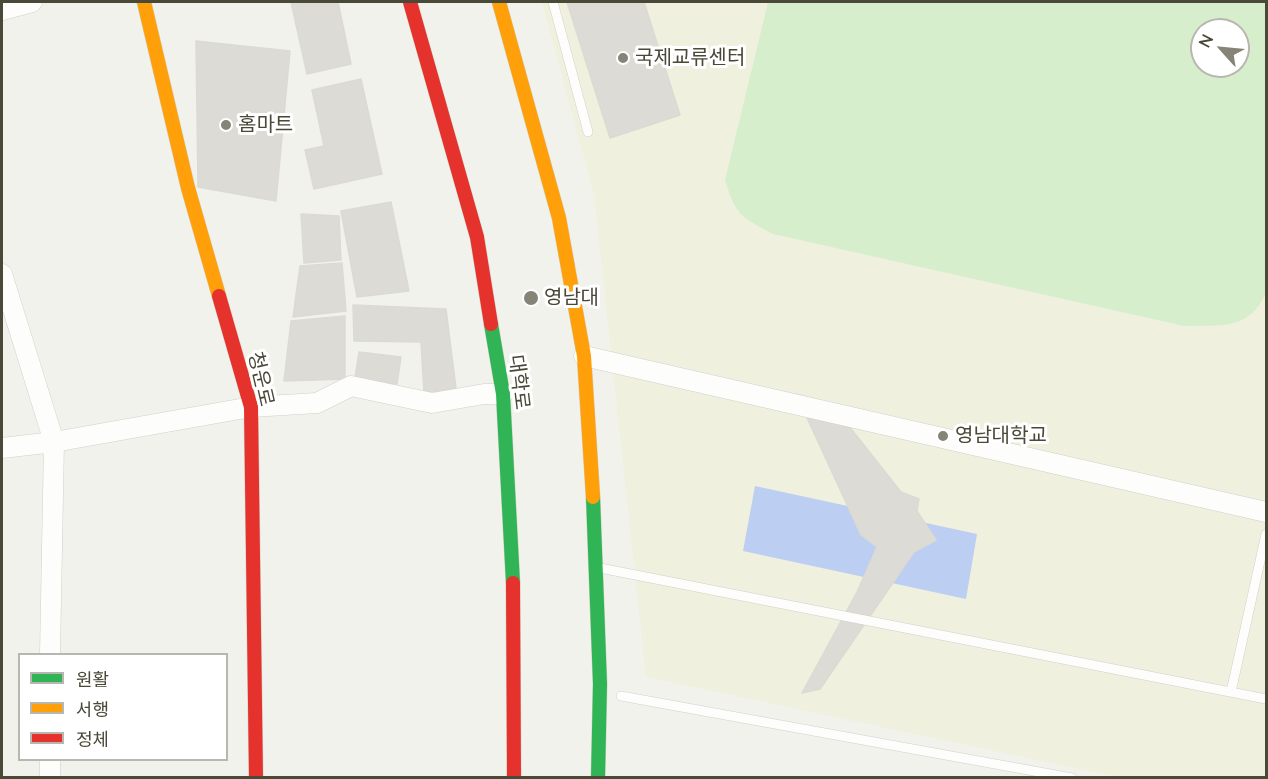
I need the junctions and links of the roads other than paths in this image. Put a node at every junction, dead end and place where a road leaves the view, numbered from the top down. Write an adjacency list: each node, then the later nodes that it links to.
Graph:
1 (32, 2): 6 (street)
2 (144, 2): 11 (main road, 청운로)
3 (410, 2): 10 (main road, 대학로)
4 (499, 2): 9 (main road)
5 (553, 2): 7 (lane)
6 (2, 10)
7 (588, 132)
8 (2, 274): 12 (street)
9 (584, 356): 14 (street); 16 (main road)
10 (503, 394): 11 (street); 24 (main road, 대학로)
11 (251, 407): 12 (street); 23 (main road, 청운로)
12 (54, 441): 13 (street); 17 (street)
13 (2, 448)
14 (1266, 512)
15 (1266, 534): 18 (lane)
16 (597, 567): 18 (lane); 25 (main road)
17 (50, 653)
18 (1231, 692): 20 (lane)
19 (621, 696): 26 (lane)
20 (1266, 699)
21 (50, 761): 22 (street)
22 (50, 777)
23 (256, 777)
24 (514, 777)
25 (598, 777)
26 (1072, 777)

